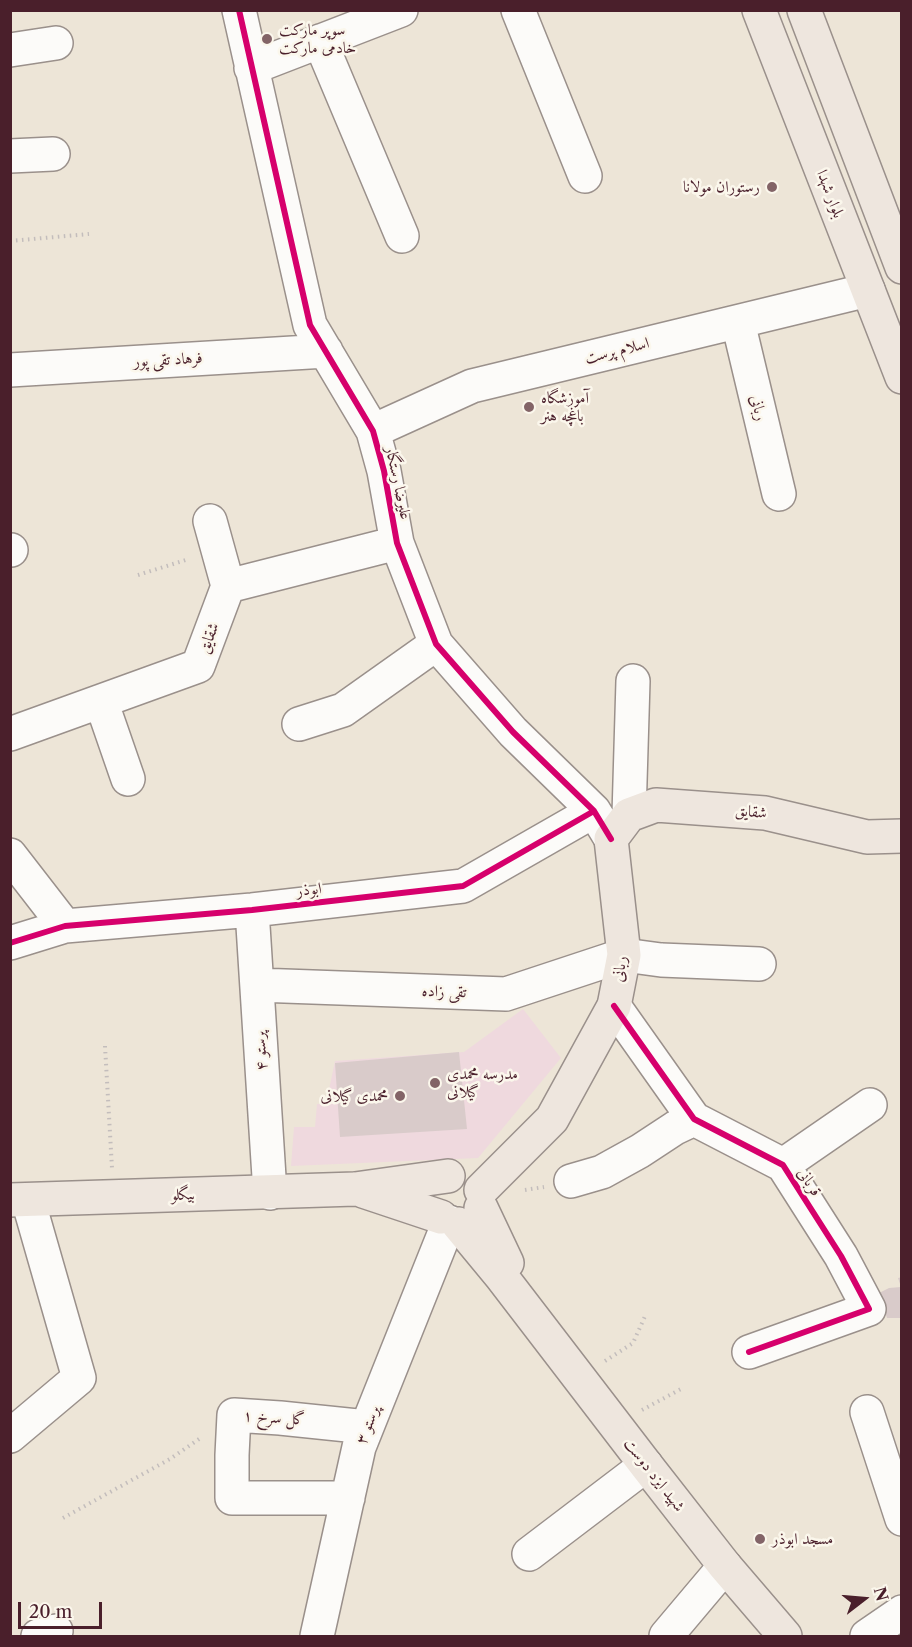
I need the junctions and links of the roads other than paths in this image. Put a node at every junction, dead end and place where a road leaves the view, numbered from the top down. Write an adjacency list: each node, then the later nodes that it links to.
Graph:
1 (239, 10): 9 (street, علیرضا رستگار)
2 (400, 10): 6 (street)
3 (518, 10): 12 (street)
4 (759, 10): 15 (main road, بلوار شهدا)
5 (804, 10): 14 (main road)
6 (320, 41): 9 (street); 13 (street)
7 (56, 43): 8 (street)
8 (10, 50)
9 (251, 68): 17 (street, علیرضا رستگار)
10 (53, 154): 11 (street)
11 (10, 156)
12 (585, 176)
13 (402, 236)
14 (902, 267)
15 (868, 290): 16 (street, اسلام پرست); 19 (main road, بلوار شهدا)
16 (738, 322): 20 (street, اسلام پرست); 21 (street, ربانی)
17 (326, 351): 18 (street, فرهاد تقی پور); 20 (street, علیرضا رستگار)
18 (10, 370)
19 (902, 377)
20 (373, 431): 23 (street, علیرضا رستگار)
21 (779, 494)
22 (214, 536): 24 (street)
23 (397, 543): 24 (street); 25 (street, علیرضا رستگار)
24 (228, 586): 27 (street, شقایق)
25 (436, 644): 28 (street); 31 (street, علیرضا رستگار)
26 (633, 681): 32 (street)
27 (101, 701): 29 (street, شقایق); 30 (street)
28 (299, 724)
29 (10, 734)
30 (128, 779)
31 (594, 811): 32 (street, علیرضا رستگار); 35 (street, ابوذر)
32 (620, 827): 33 (main road, شقایق); 38 (main road, ربانی)
33 (902, 836)
34 (10, 855): 36 (street)
35 (252, 910): 36 (street, ابوذر); 40 (street, پرستو ۴)
36 (65, 926): 37 (street, ابوذر)
37 (10, 943)
38 (624, 955): 39 (street); 40 (street, تقی زاده); 41 (main road, ربانی)
39 (759, 964)
40 (257, 985): 46 (street, پرستو ۴)
41 (614, 1006): 43 (street, قربانی); 48 (main road, ربانی)
42 (870, 1105): 44 (street)
43 (694, 1119): 44 (street, قربانی); 45 (street)
44 (783, 1165): 49 (street, قربانی)
45 (571, 1181)
46 (270, 1192): 47 (main road, بیگلو); 48 (main road, بیگلو)
47 (20, 1200): 52 (street)
48 (459, 1202): 51 (street, پرستو ۳); 53 (main road, شهید ایزد دوست)
49 (749, 1352)
50 (867, 1412): 55 (street)
51 (367, 1427): 54 (street, پرستو ۳); 54 (street, گل سرخ ۱)
52 (10, 1436)
53 (646, 1465): 56 (street); 57 (main road, شهید ایزد دوست)
54 (348, 1498): 59 (street, پرستو ۳)
55 (902, 1519)
56 (529, 1554)
57 (725, 1566): 60 (street); 61 (main road, شهید ایزد دوست)
58 (902, 1612): 62 (street)
59 (317, 1636)
60 (666, 1636)
61 (785, 1636)
62 (867, 1636)

